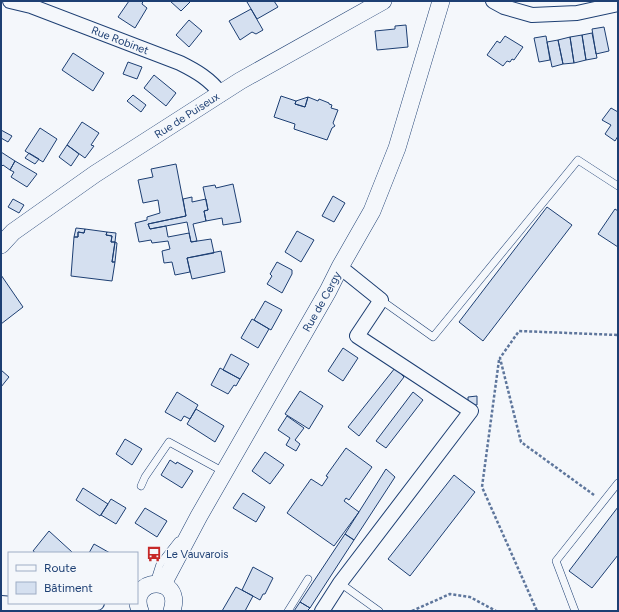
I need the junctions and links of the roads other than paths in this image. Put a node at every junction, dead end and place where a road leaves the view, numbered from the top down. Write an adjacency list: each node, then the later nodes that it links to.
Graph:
1 (10, 1): 6 (street, Rue Robinet)
2 (383, 1): 6 (street, Rue de Puiseux)
3 (441, 1): 9 (street, Rue de Cergy)
4 (493, 1): 5 (street)
5 (618, 4)
6 (221, 94): 8 (street, Rue de Puiseux)
7 (618, 186): 10 (lane)
8 (1, 245)
9 (340, 268): 10 (street); 11 (street, Rue de Cergy)
10 (381, 300): 15 (street)
11 (224, 472): 13 (lane); 16 (street, Rue de Cergy)
12 (618, 483): 24 (lane)
13 (141, 486)
14 (308, 579): 21 (lane)
15 (340, 583): 22 (street); 23 (lane)
16 (159, 584): 17 (street); 20 (street)
17 (138, 598)
18 (14, 604): 19 (street)
19 (79, 604)
20 (173, 611)
21 (288, 611)
22 (322, 611)
23 (379, 611)
24 (575, 611)

